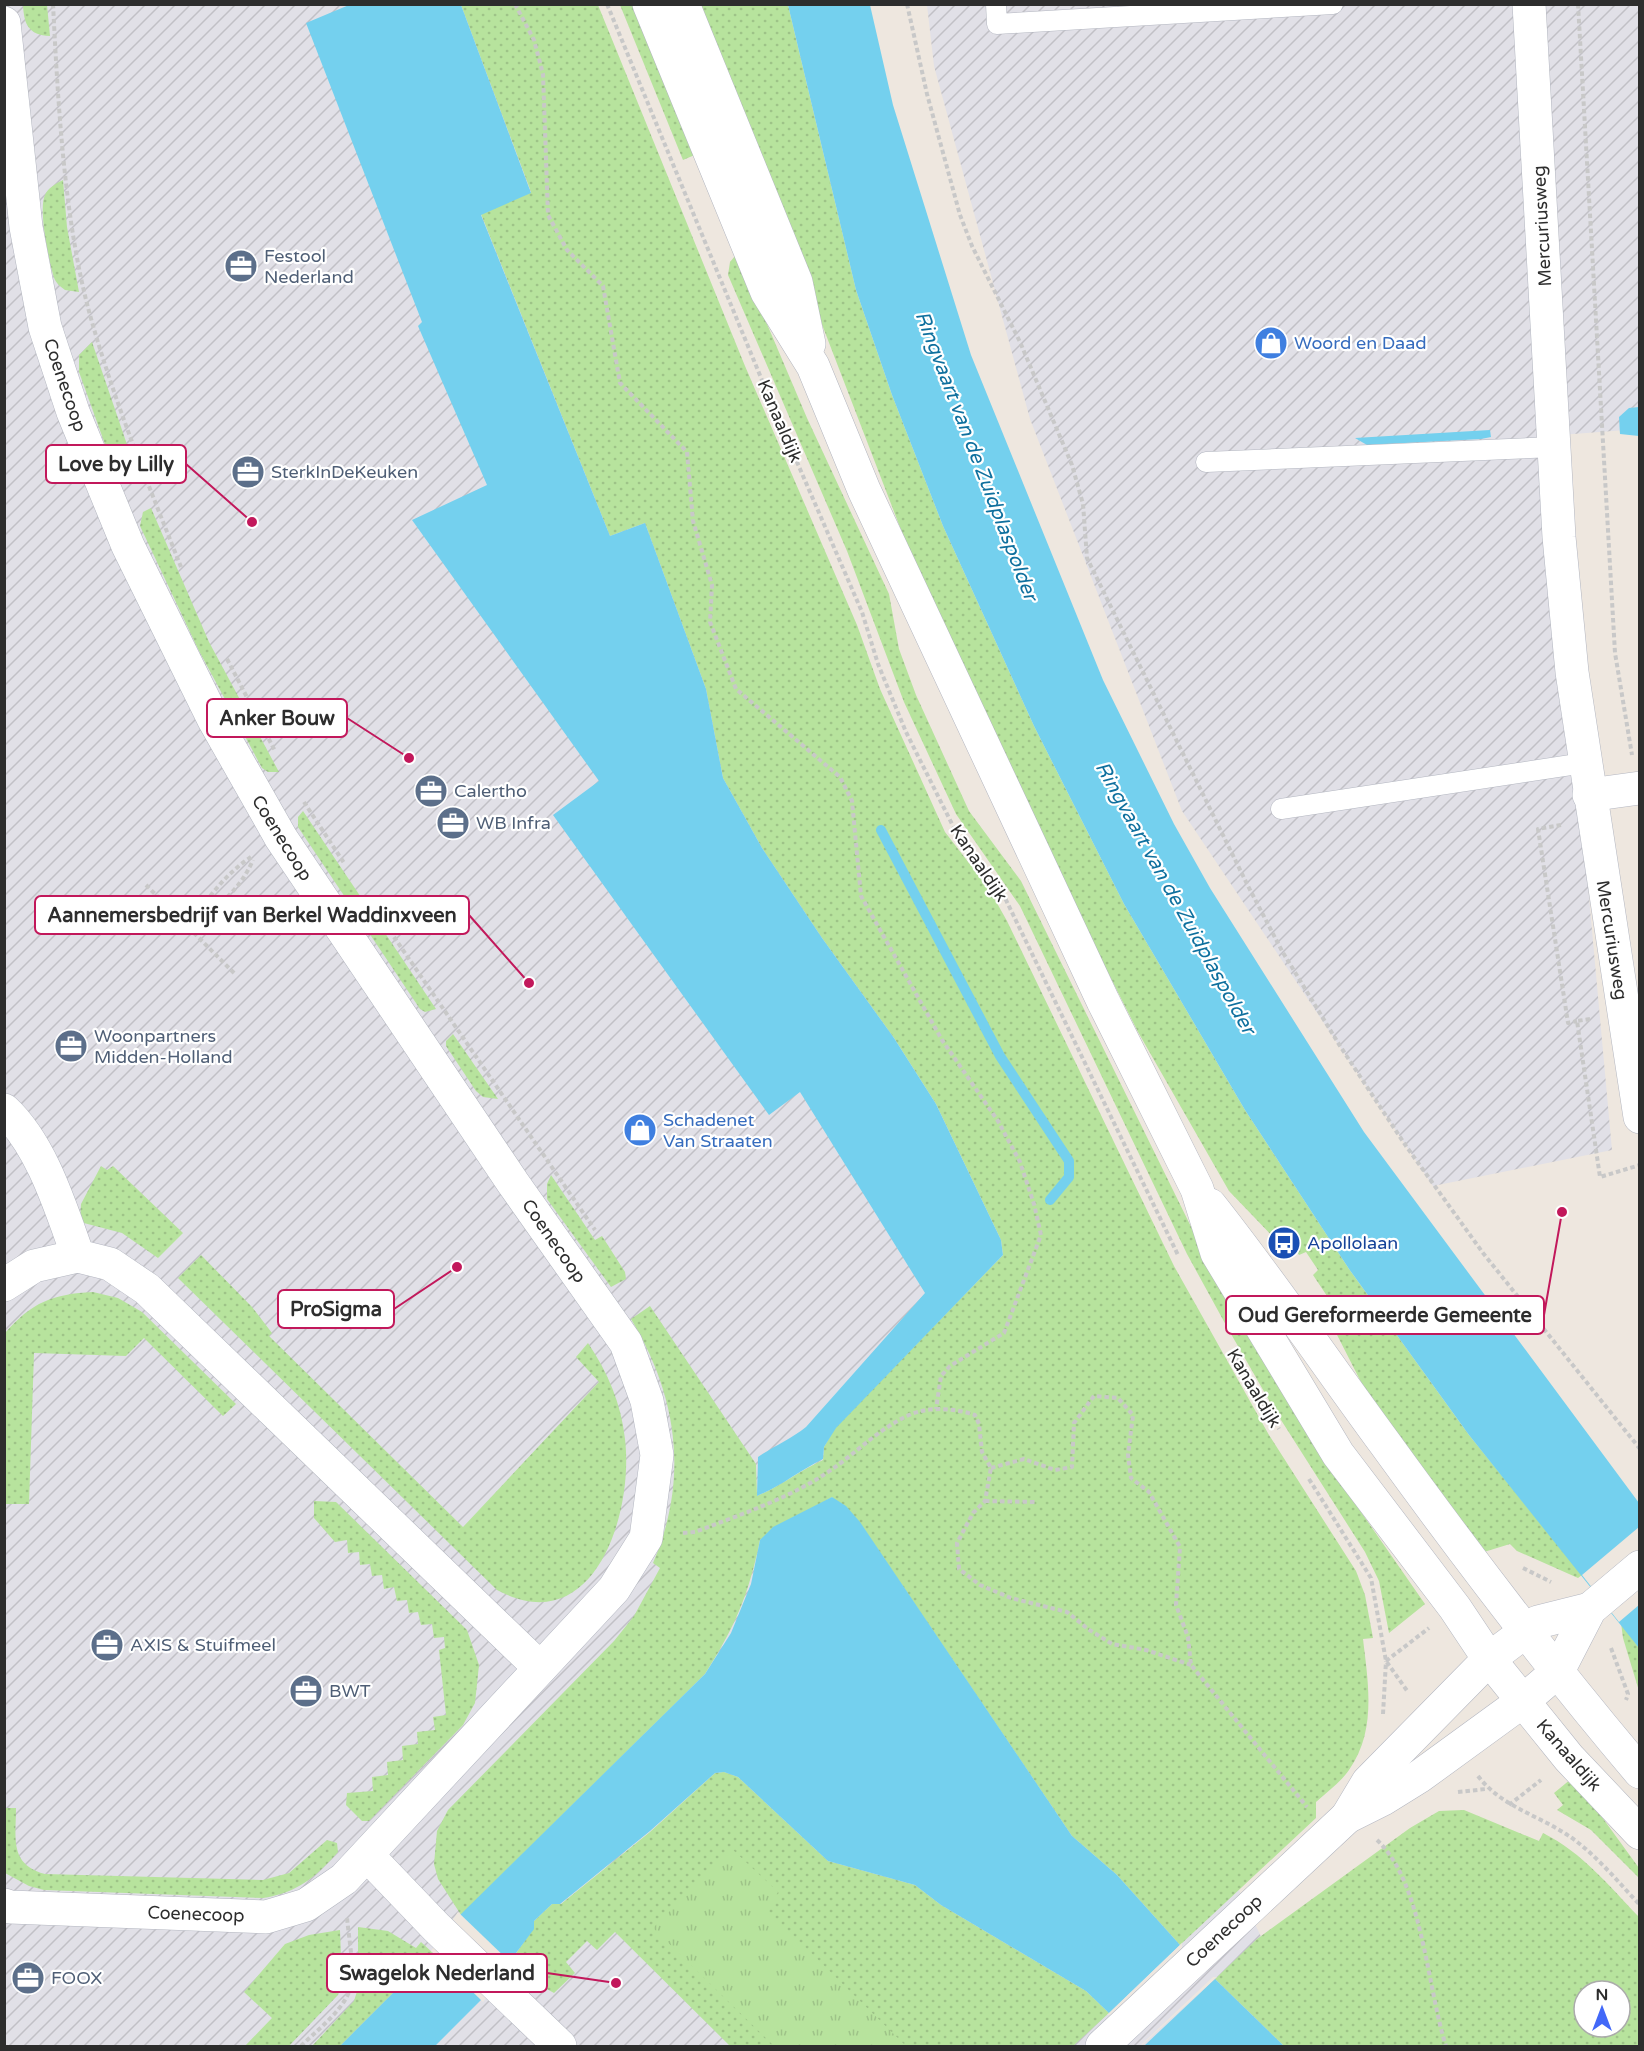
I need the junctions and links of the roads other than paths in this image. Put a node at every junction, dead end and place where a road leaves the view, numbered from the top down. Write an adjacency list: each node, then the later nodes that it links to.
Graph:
1 (649, 4): 7 (street, Kanaaldijk)
2 (683, 4): 7 (street, Kanaaldijk)
3 (996, 4): 4 (lane)
4 (1333, 4)
5 (1529, 4): 8 (street, Mercuriusweg)
6 (4, 23): 23 (street, Coenecoop)
7 (813, 366): 16 (street, Kanaaldijk)
8 (1554, 447): 9 (lane); 10 (street, Mercuriusweg)
9 (1206, 462)
10 (1584, 763): 12 (street, Mercuriusweg); 13 (lane)
11 (1638, 788): 12 (street)
12 (1591, 808): 15 (street, Mercuriusweg)
13 (1281, 809)
14 (4, 1110): 17 (street)
15 (1640, 1118)
16 (1197, 1189): 21 (street, Kanaaldijk); 22 (street, Kanaaldijk)
17 (78, 1257): 18 (street); 23 (street)
18 (4, 1285)
19 (1640, 1567): 20 (street)
20 (1595, 1604): 21 (street); 24 (street)
21 (1526, 1629): 22 (street, Coenecoop); 24 (street, Kanaaldijk)
22 (1489, 1659): 25 (street, Kanaaldijk); 27 (street, Coenecoop)
23 (540, 1668): 29 (street, Coenecoop)
24 (1558, 1671): 25 (street, Coenecoop); 26 (street, Kanaaldijk)
25 (1523, 1701): 27 (street, Coenecoop); 28 (street, Kanaaldijk)
26 (1640, 1772)
27 (1360, 1826): 32 (street, Coenecoop)
28 (1640, 1833)
29 (367, 1854): 30 (street, Coenecoop); 31 (street)
30 (4, 1905)
31 (560, 2046)
32 (1102, 2046)

